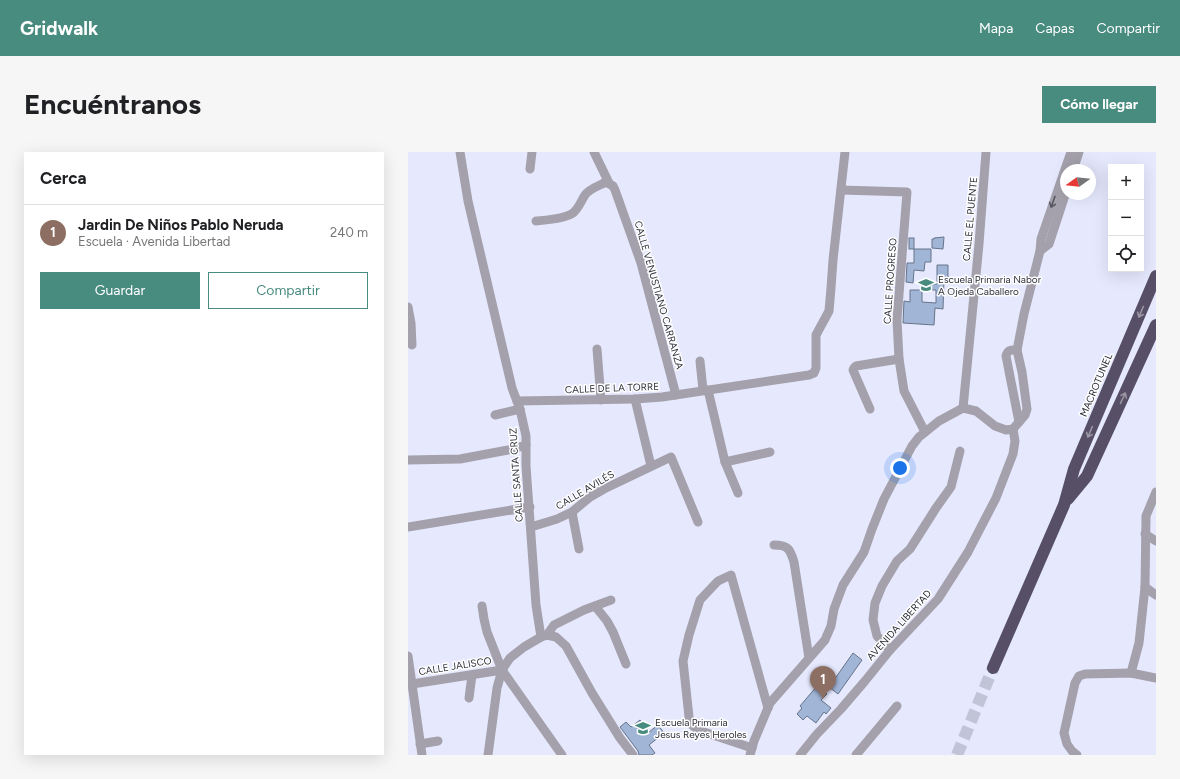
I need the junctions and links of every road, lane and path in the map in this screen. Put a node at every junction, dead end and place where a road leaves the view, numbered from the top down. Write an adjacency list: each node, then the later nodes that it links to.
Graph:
1 (460, 152): 27 (street, CALLE SANTA CRUZ)
2 (532, 152): 9 (street)
3 (594, 152): 10 (street, CALLE VENUSTIANO CARRANZA)
4 (846, 152): 11 (street)
5 (986, 152): 28 (street, CALLE EL PUENTE)
6 (1071, 152): 14 (street, AVENIDA LIBERTAD, one-way to 14)
7 (1079, 152): 8 (street)
8 (1075, 164)
9 (530, 169)
10 (608, 183): 13 (street); 24 (street, CALLE VENUSTIANO CARRANZA)
11 (841, 190): 21 (street, CALLE PROGRESO); 23 (street, CALLE DE LA TORRE)
12 (1063, 200): 14 (street, AVENIDA LIBERTAD)
13 (536, 221)
14 (1040, 251): 20 (street, AVENIDA LIBERTAD)
15 (1156, 276): 41 (highway, MACROTUNEL, one-way to 41)
16 (408, 307): 18 (street)
17 (1156, 325): 41 (highway, MACROTUNEL, one-way to 17)
18 (412, 345)
19 (597, 349): 26 (street)
20 (1017, 350): 31 (street, AVENIDA LIBERTAD); 31 (street, AVENIDA LIBERTAD)
21 (899, 359): 29 (street); 32 (street, CALLE PROGRESO)
22 (700, 361): 23 (street, CALLE VENUSTIANO CARRANZA)
23 (706, 390): 24 (street, CALLE DE LA TORRE); 37 (street, CALLE VENUSTIANO CARRANZA)
24 (676, 394): 25 (street, CALLE DE LA TORRE)
25 (635, 399): 26 (street, CALLE DE LA TORRE); 38 (street)
26 (601, 400): 27 (street, CALLE DE LA TORRE)
27 (518, 405): 30 (street, CALLE DE LA TORRE); 33 (street, CALLE SANTA CRUZ)
28 (963, 408): 31 (street); 32 (street)
29 (870, 409)
30 (495, 415)
31 (1016, 425): 57 (street, AVENIDA LIBERTAD)
32 (925, 432): 59 (street)
33 (526, 445): 36 (street); 42 (street, CALLE SANTA CRUZ)
34 (960, 451): 57 (street)
35 (770, 452): 37 (street)
36 (408, 460)
37 (725, 462): 40 (street, CALLE VENUSTIANO CARRANZA)
38 (651, 466): 43 (street, CALLE AVILÉS); 44 (street, CALLE AVILÉS)
39 (1156, 492): 47 (street)
40 (738, 493)
41 (1064, 504): 61 (highway, MACROTUNEL)
42 (530, 507): 45 (street); 46 (street, CALLE SANTA CRUZ)
43 (572, 512): 46 (street, CALLE AVILÉS); 50 (street)
44 (698, 522)
45 (408, 527)
46 (531, 527): 56 (street, CALLE SANTA CRUZ)
47 (1145, 534): 48 (street); 51 (street)
48 (1156, 541)
49 (774, 545): 59 (street)
50 (579, 549)
51 (1145, 587): 52 (street); 63 (street)
52 (1156, 595)
53 (611, 600): 55 (street)
54 (482, 606): 62 (street)
55 (595, 606): 56 (street); 60 (street)
56 (544, 636): 62 (street); 76 (street)
57 (890, 650): 77 (street, AVENIDA LIBERTAD)
58 (408, 656): 66 (street)
59 (809, 658): 69 (street)
60 (626, 664)
61 (993, 668)
62 (502, 670): 64 (street, CALLE JALISCO); 74 (street); 75 (street)
63 (1131, 673): 65 (street); 79 (street)
64 (472, 675): 66 (street, CALLE JALISCO); 67 (street)
65 (1156, 678)
66 (412, 684): 71 (street)
67 (469, 698)
68 (896, 706): 78 (street)
69 (768, 708): 72 (street); 72 (street)
70 (438, 741): 71 (street)
71 (420, 744): 73 (street)
72 (751, 752)
73 (422, 755)
74 (488, 755)
75 (562, 755)
76 (633, 755)
77 (800, 755)
78 (856, 755)
79 (1077, 755)

